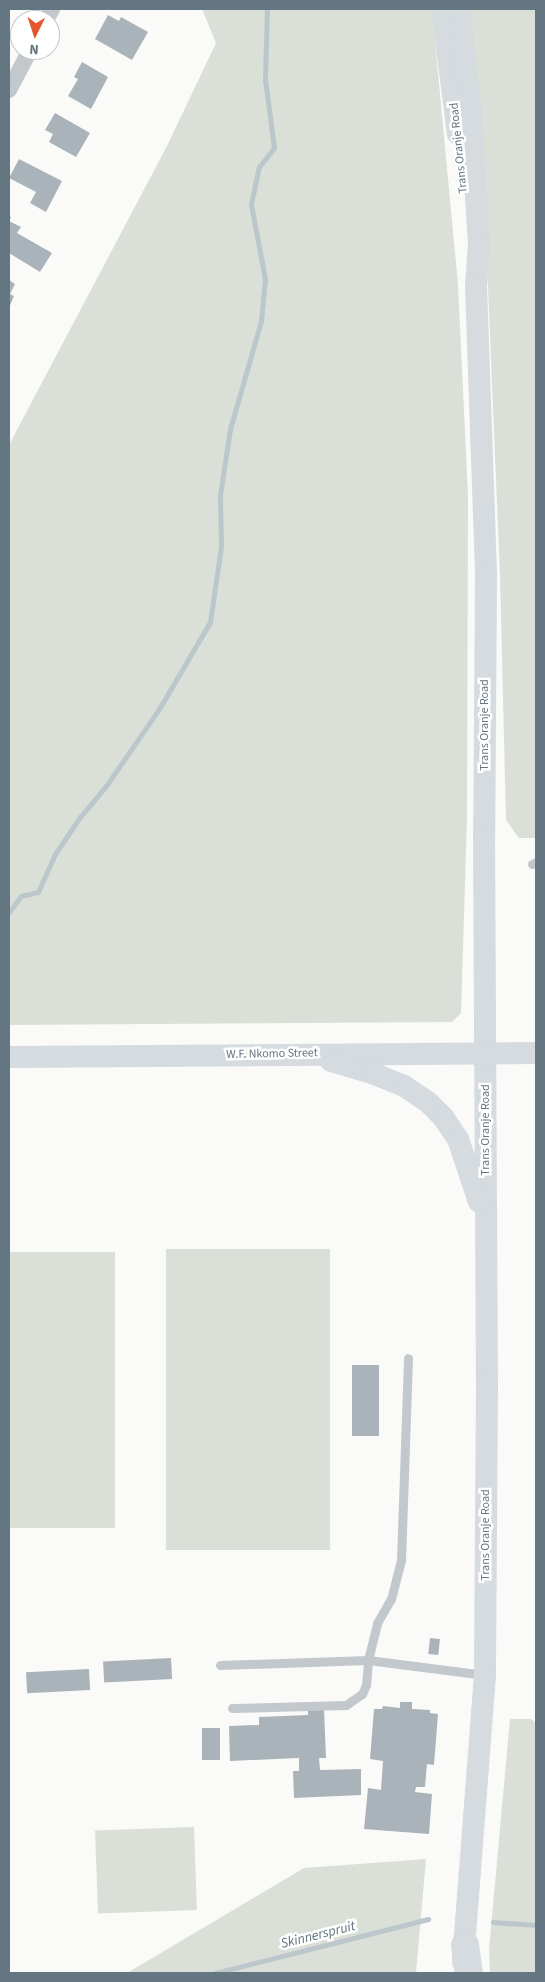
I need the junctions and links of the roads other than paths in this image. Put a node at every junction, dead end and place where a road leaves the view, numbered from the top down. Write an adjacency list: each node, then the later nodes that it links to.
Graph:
1 (442, 9): 5 (main road, Trans Oranje Road)
2 (459, 9): 5 (main road, Trans Oranje Road)
3 (25, 60): 4 (street)
4 (9, 90)
5 (476, 286): 6 (main road, Trans Oranje Road)
6 (486, 1053): 7 (main road, W.F. Nkomo Street); 8 (main road, W.F. Nkomo Street); 10 (main road, Trans Oranje Road)
7 (536, 1053)
8 (307, 1054): 9 (main road, W.F. Nkomo Street); 10 (main road)
9 (9, 1057)
10 (486, 1227): 14 (main road, Trans Oranje Road)
11 (408, 1358): 12 (lane)
12 (368, 1660): 13 (lane); 14 (lane); 15 (lane)
13 (220, 1665)
14 (485, 1675): 16 (main road, Trans Oranje Road)
15 (232, 1708)
16 (465, 1945): 17 (main road, Trans Oranje Road); 18 (highway)
17 (462, 1973)
18 (469, 1973)

